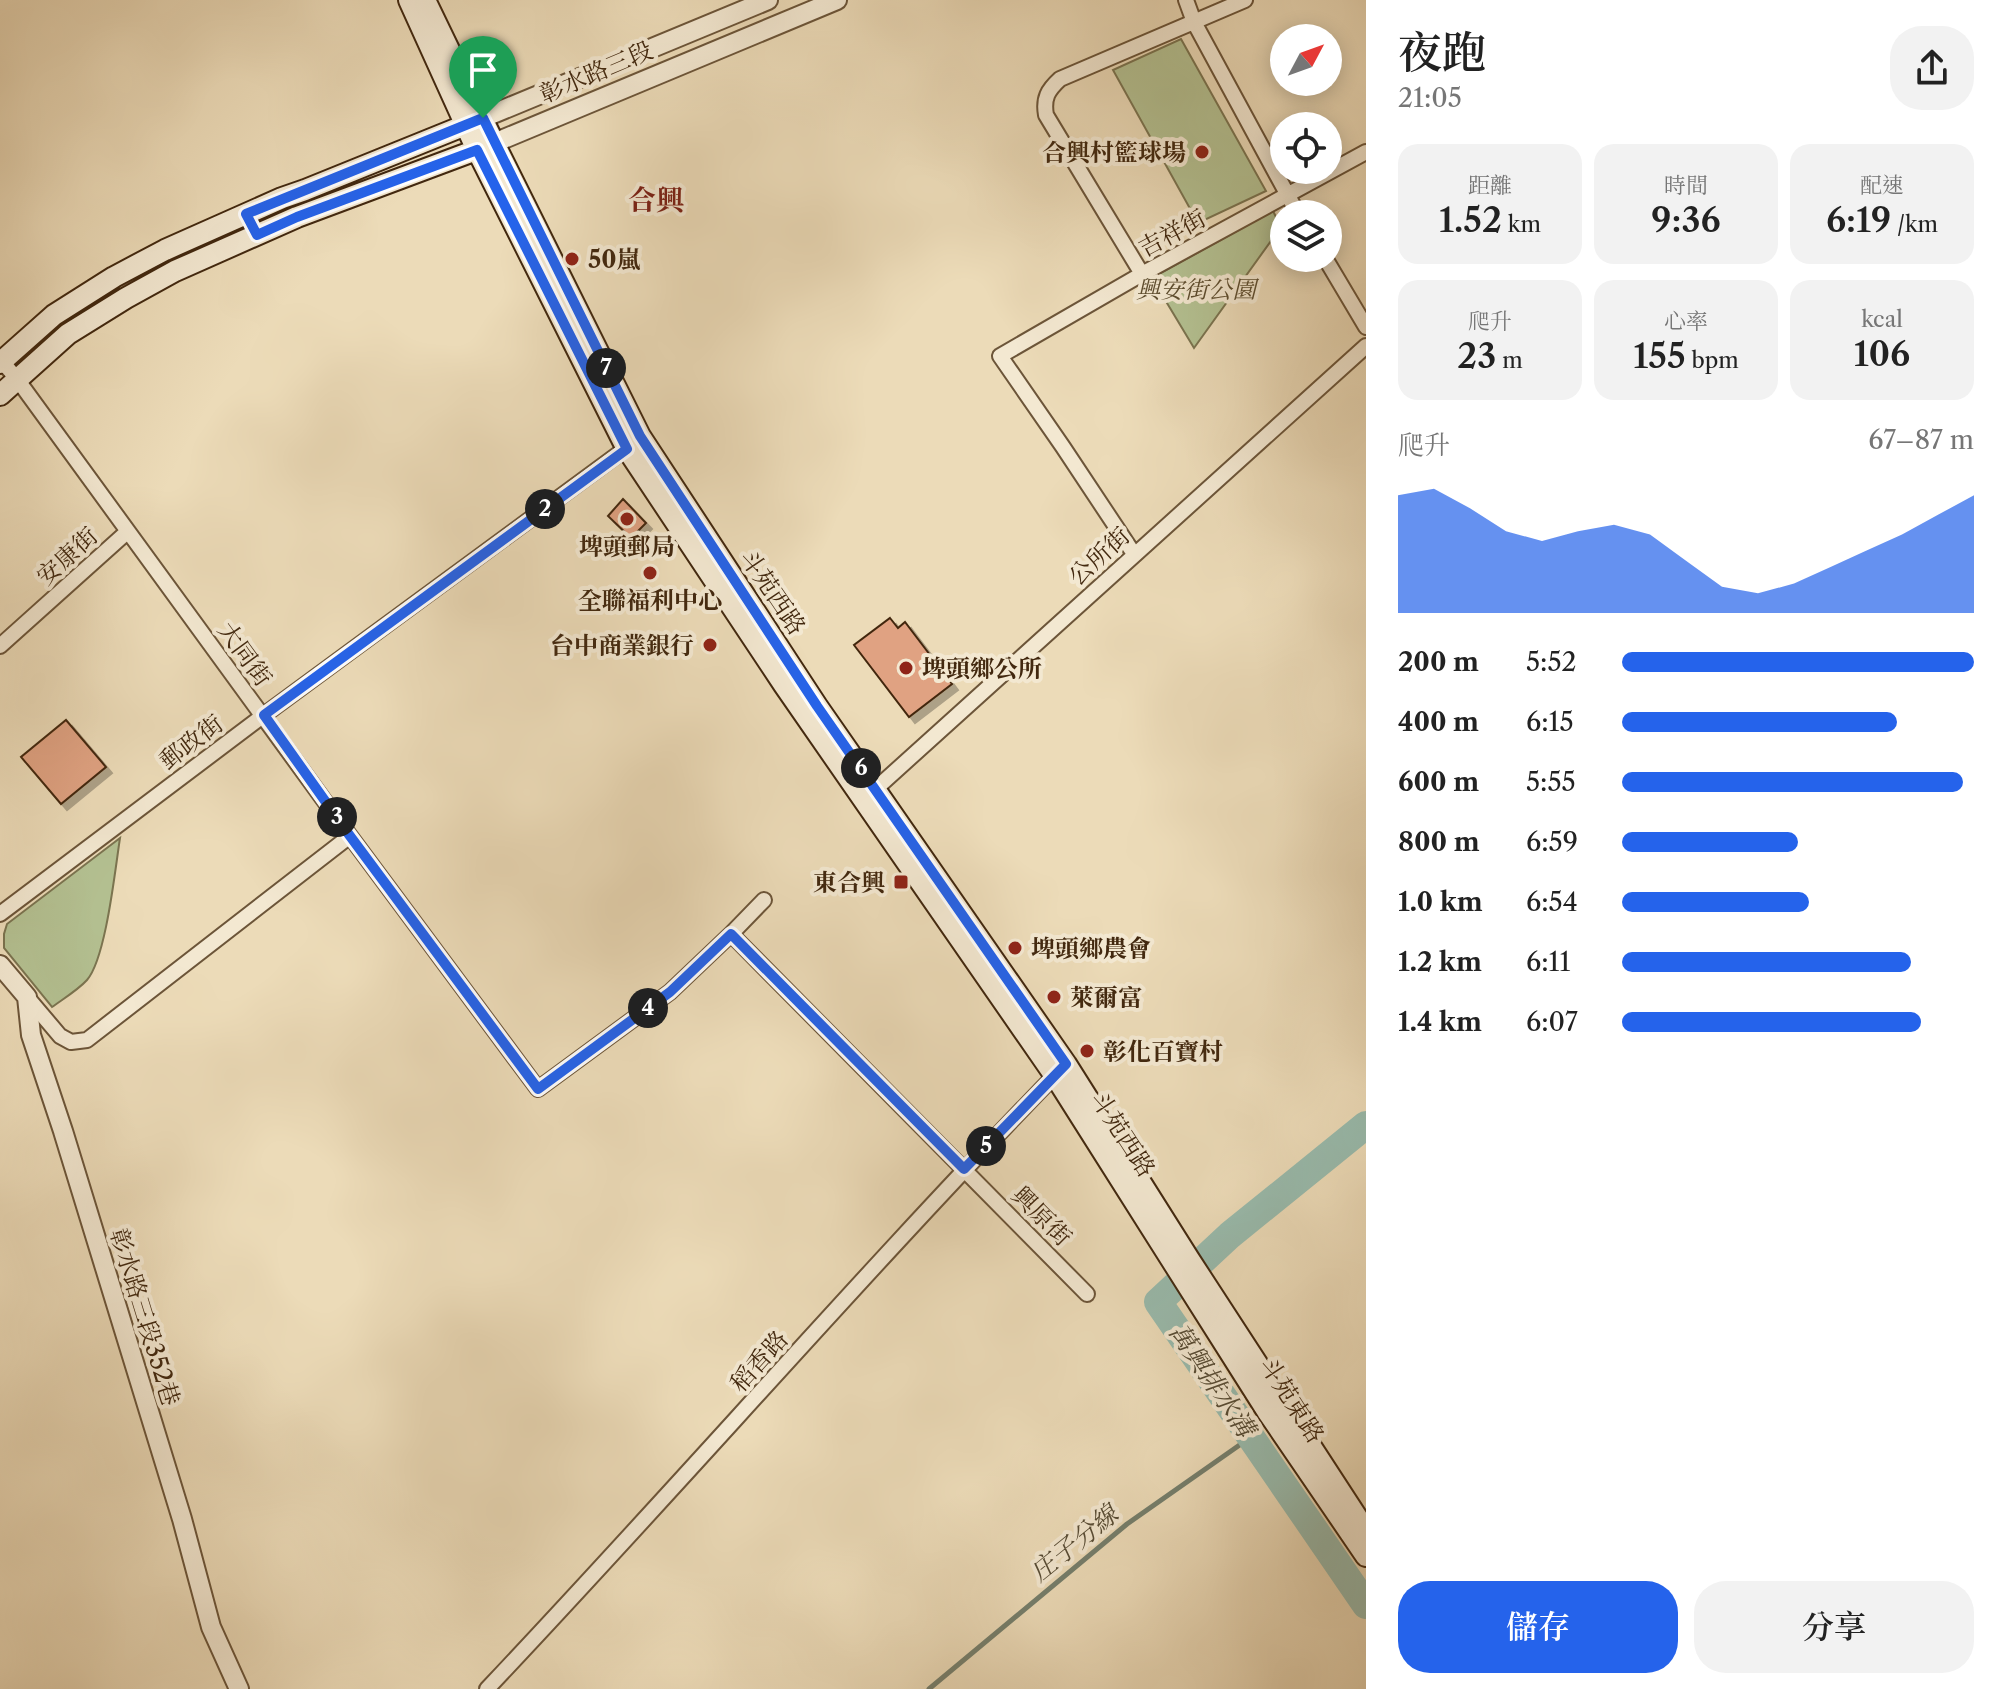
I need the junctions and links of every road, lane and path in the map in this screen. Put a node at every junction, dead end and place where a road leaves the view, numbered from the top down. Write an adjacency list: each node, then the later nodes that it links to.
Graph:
1 (409, 0): 8 (main road, 斗苑西路)
2 (425, 0): 8 (main road, 斗苑西路)
3 (768, 0): 8 (street, 彰水路三段)
4 (837, 0): 9 (street, 彰水路三段)
5 (1186, 0): 7 (street)
6 (1245, 0): 7 (street)
7 (1194, 22): 11 (street); 16 (street)
8 (474, 122): 9 (main road, 斗苑西路); 13 (main road, 彰水路三段)
9 (486, 146): 14 (main road, 彰水路三段); 22 (main road, 斗苑西路)
10 (1366, 152): 11 (street, 吉祥街)
11 (1288, 196): 12 (street); 16 (street, 吉祥街)
12 (1290, 200)
13 (246, 214): 14 (main road); 19 (main road, 彰水路三段)
14 (257, 235): 20 (main road, 彰水路三段)
15 (1333, 272): 17 (street)
16 (1142, 274): 24 (street, 吉祥街)
17 (1366, 327)
18 (1366, 346): 24 (street, 公所街)
19 (1, 361): 20 (street, 大同街)
20 (17, 379): 21 (main road, 彰水路三段); 23 (street, 大同街)
21 (0, 395)
22 (633, 443): 26 (street, 郵政街); 27 (main road, 斗苑西路)
23 (127, 532): 25 (street, 安康街); 26 (street, 大同街)
24 (1134, 554): 27 (street, 公所街)
25 (0, 646)
26 (264, 715): 28 (street, 大同街); 30 (street, 郵政街)
27 (869, 794): 34 (main road, 斗苑西路)
28 (350, 836): 31 (street, 大同街); 33 (street)
29 (764, 900): 31 (street)
30 (0, 914)
31 (731, 934): 35 (street)
32 (0, 965): 33 (street)
33 (27, 997): 40 (street, 彰水路三段352巷)
34 (1060, 1070): 35 (street, 稻香路); 36 (main road, 斗苑西路)
35 (964, 1169): 37 (street, 興原街); 41 (street, 稻香路)
36 (1184, 1264): 38 (main road, 斗苑東路); 39 (main road, 斗苑東路)
37 (1087, 1294)
38 (1366, 1531)
39 (1366, 1556)
40 (239, 1689)
41 (487, 1689)

